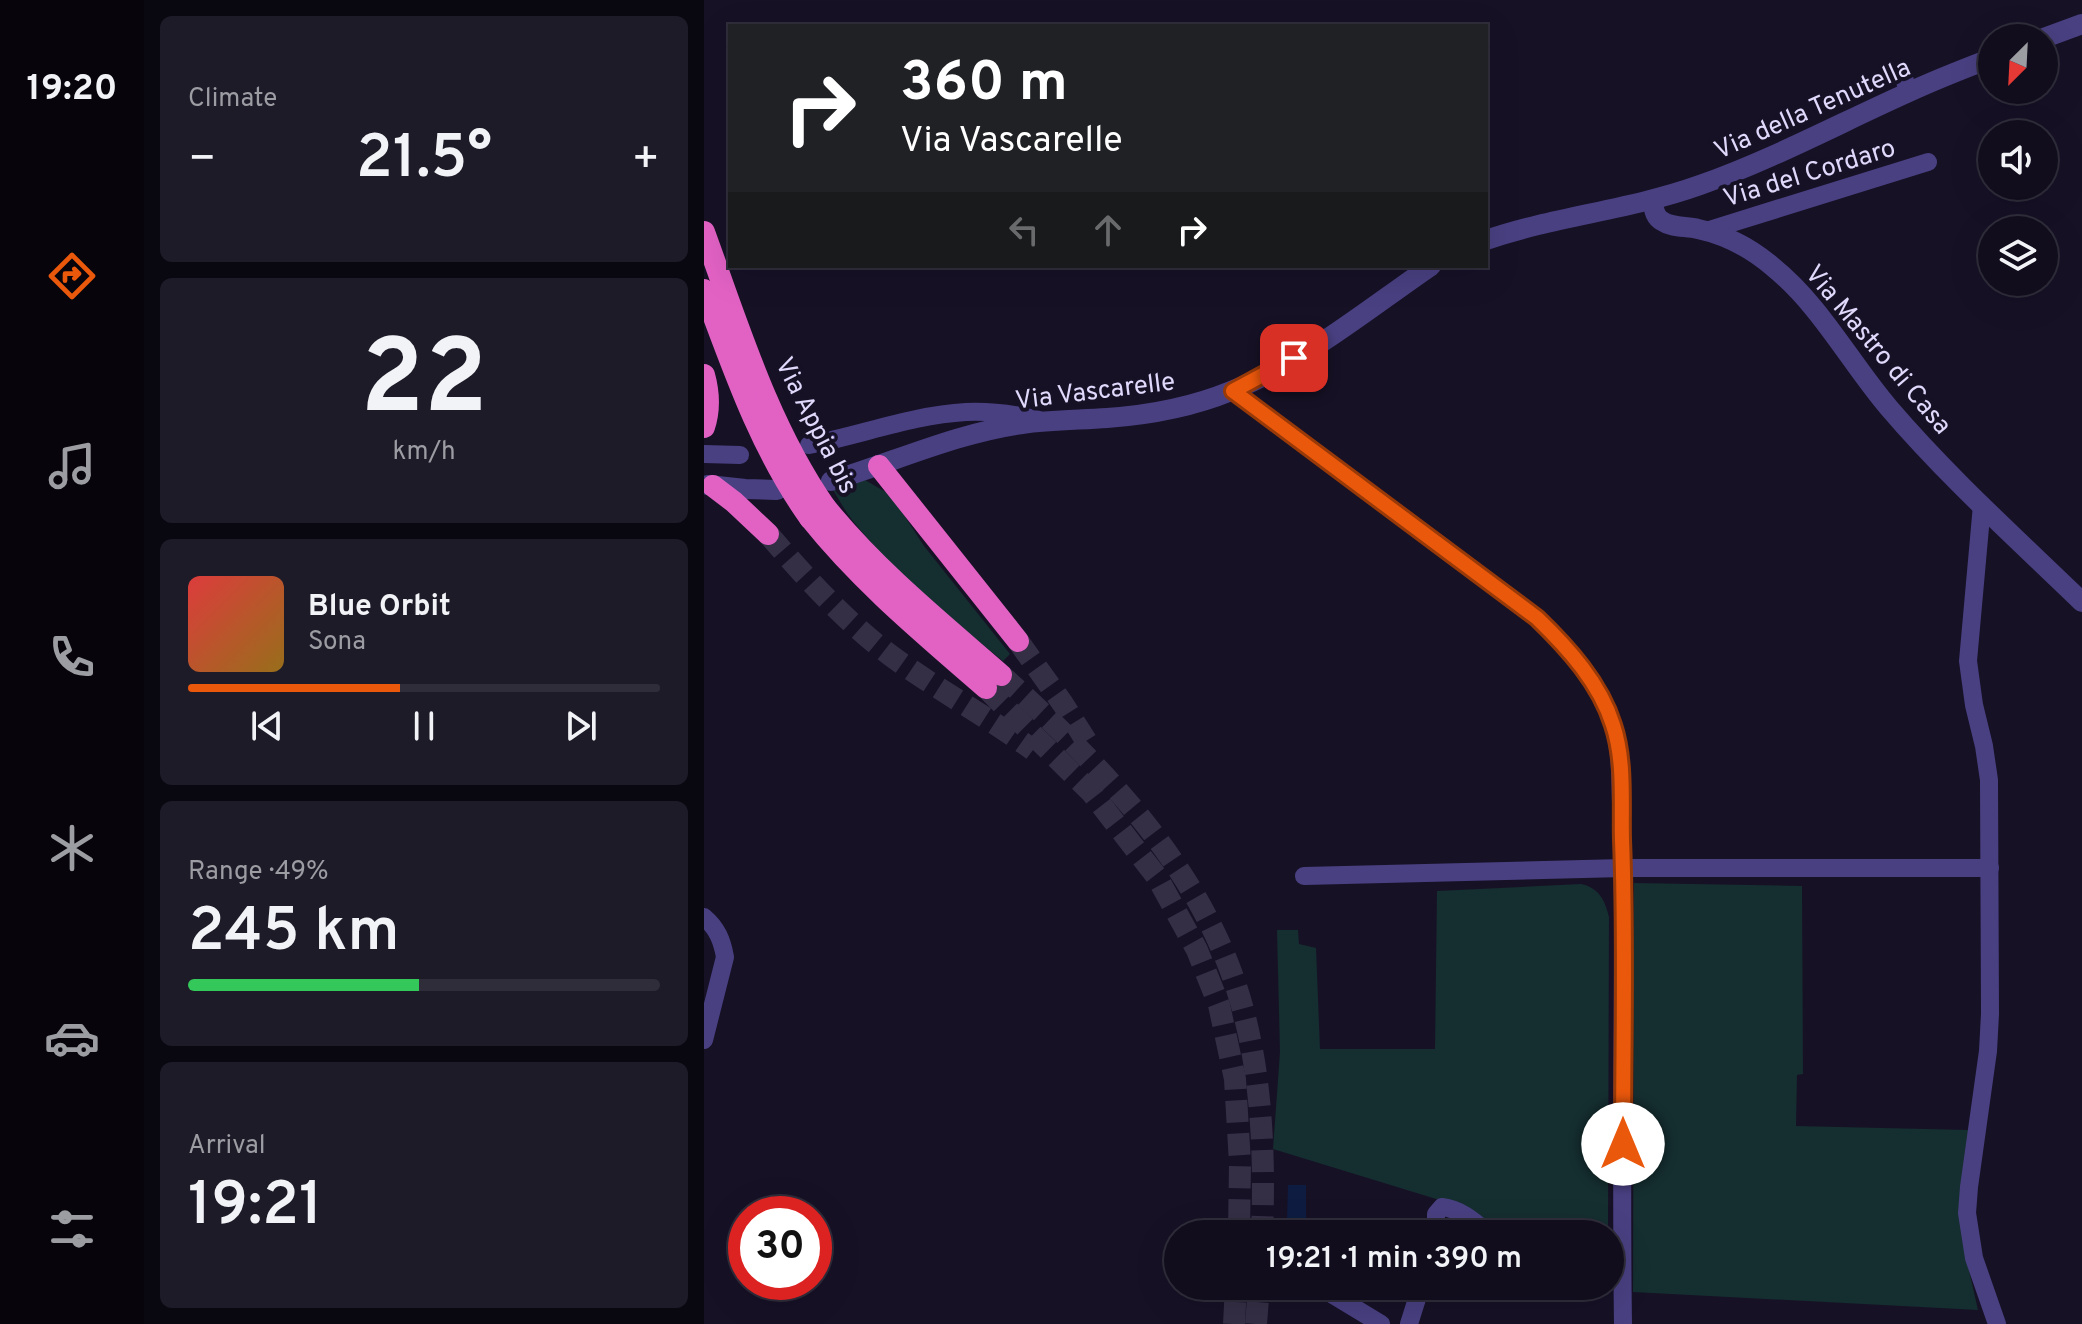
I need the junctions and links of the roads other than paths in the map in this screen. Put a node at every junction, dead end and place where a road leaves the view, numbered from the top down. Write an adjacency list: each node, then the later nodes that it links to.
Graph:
1 (2082, 24): 2 (street)
2 (2058, 33)
3 (1978, 62): 5 (street, Via della Tenutella)
4 (1928, 162): 6 (street, Via del Cordaro)
5 (1652, 200): 6 (street, Via Mastro di Casa); 8 (street)
6 (1706, 231): 22 (street, Via Mastro di Casa)
7 (704, 232): 23 (highway, Via Appia bis, bridge)
8 (1488, 239)
9 (1428, 268): 12 (street, Via Vascarelle)
10 (704, 290): 23 (highway, Via Appia bis, bridge)
11 (704, 375): 14 (highway)
12 (1233, 391): 13 (street, Via Vascarelle); 28 (street)
13 (1046, 421): 15 (street); 18 (street, Via Vascarelle)
14 (704, 427)
15 (809, 445)
16 (704, 454): 17 (street)
17 (740, 455)
18 (879, 466): 19 (street, Via Vascarelle); 26 (highway)
19 (831, 481)
20 (708, 485): 21 (street); 24 (highway)
21 (777, 490)
22 (1982, 505): 25 (street, Via Mastro di Casa); 29 (street)
23 (818, 512): 27 (highway, Via Appia bis)
24 (768, 534)
25 (2082, 602)
26 (1018, 641)
27 (993, 681)
28 (1623, 868): 29 (street); 30 (street); 35 (street)
29 (1990, 868): 42 (street)
30 (1304, 876)
31 (704, 917): 32 (street)
32 (704, 1040)
33 (1436, 1220): 34 (street)
34 (1472, 1220)
35 (1617, 1220)
36 (1341, 1300): 39 (street)
37 (1417, 1300): 40 (street)
38 (1620, 1300): 41 (street)
39 (1381, 1324)
40 (1409, 1324)
41 (1623, 1324)
42 (1997, 1324)

